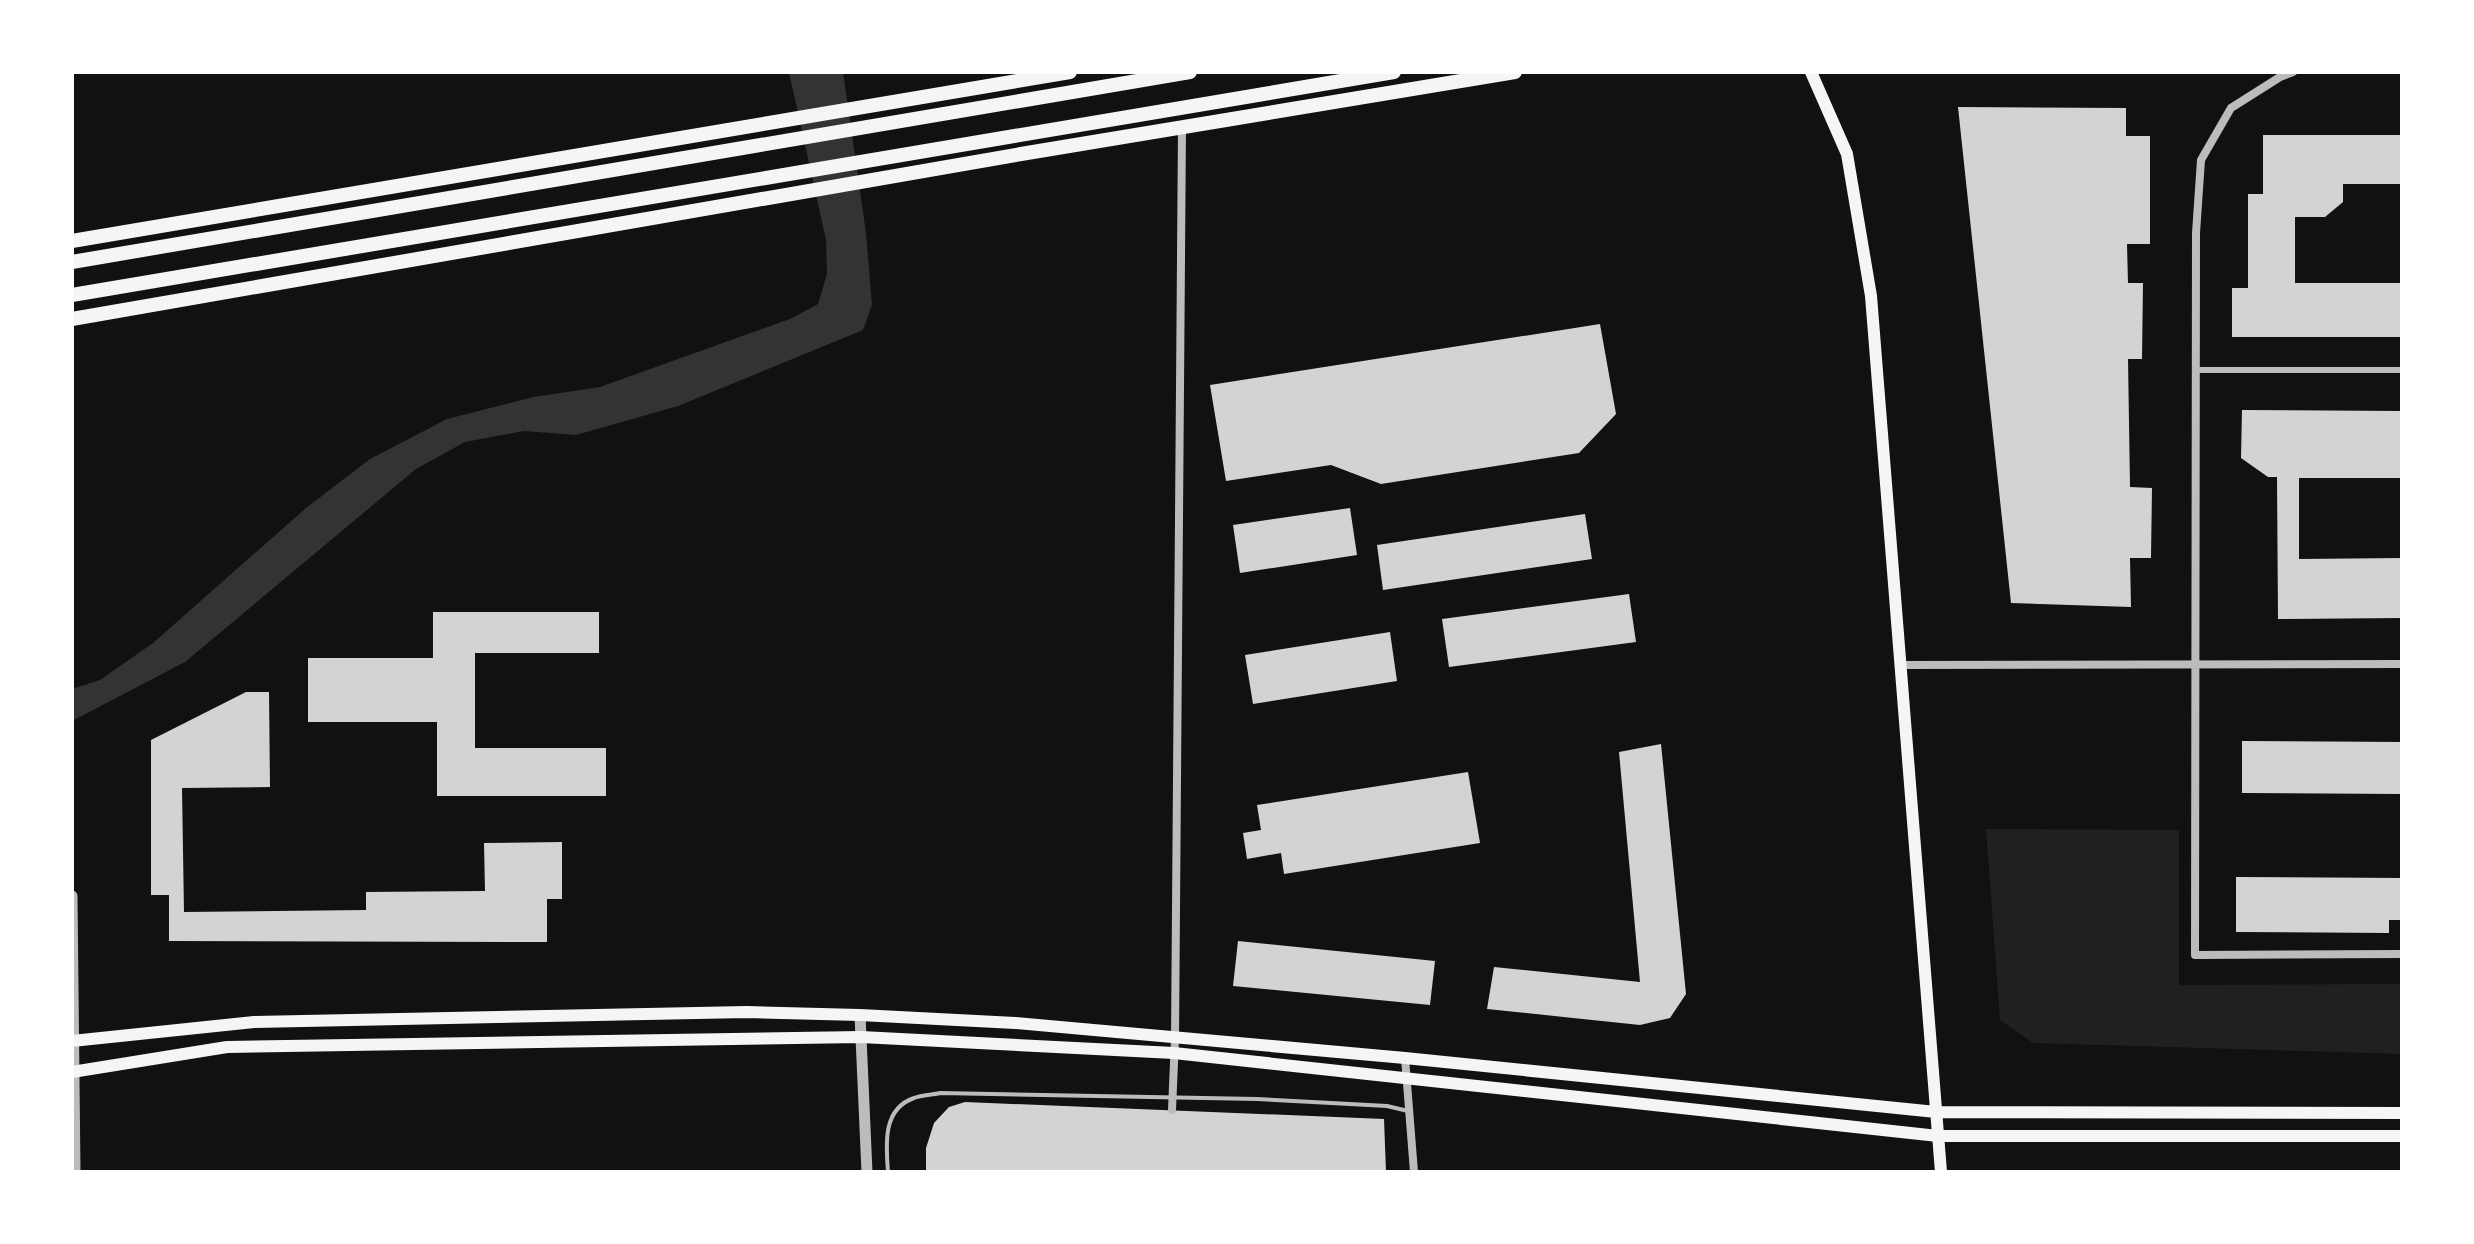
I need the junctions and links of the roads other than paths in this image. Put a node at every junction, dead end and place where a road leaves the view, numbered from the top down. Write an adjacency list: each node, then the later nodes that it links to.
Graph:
1 (1070, 72): 8 (main road)
2 (1190, 72): 9 (main road)
3 (1394, 72): 10 (main road)
4 (1515, 72): 7 (main road)
5 (1811, 72): 16 (main road)
6 (2293, 72): 12 (street)
7 (1182, 127): 11 (main road); 21 (street)
8 (72, 241)
9 (72, 262)
10 (72, 295)
11 (72, 319)
12 (2196, 370): 13 (street); 14 (street)
13 (2402, 370)
14 (2196, 664): 15 (street); 16 (street); 18 (street)
15 (2402, 664)
16 (1899, 665): 30 (main road)
17 (72, 896): 22 (street)
18 (2402, 954)
19 (860, 1015): 20 (street); 21 (main road); 22 (main road)
20 (861, 1037): 23 (main road); 25 (main road); 35 (street)
21 (1175, 1039): 23 (street); 24 (main road)
22 (74, 1041): 25 (street)
23 (1174, 1053): 26 (main road); 27 (street)
24 (1405, 1058): 26 (street); 30 (main road)
25 (74, 1072): 34 (street)
26 (1406, 1078): 29 (street); 32 (main road)
27 (1173, 1097): 28 (street); 29 (lane); 36 (lane)
28 (1172, 1110)
29 (1408, 1111): 37 (street)
30 (1936, 1112): 31 (main road); 32 (main road)
31 (2402, 1113)
32 (1938, 1136): 33 (main road); 38 (main road)
33 (2402, 1136)
34 (75, 1172)
35 (867, 1172)
36 (888, 1172)
37 (1414, 1172)
38 (1941, 1172)

